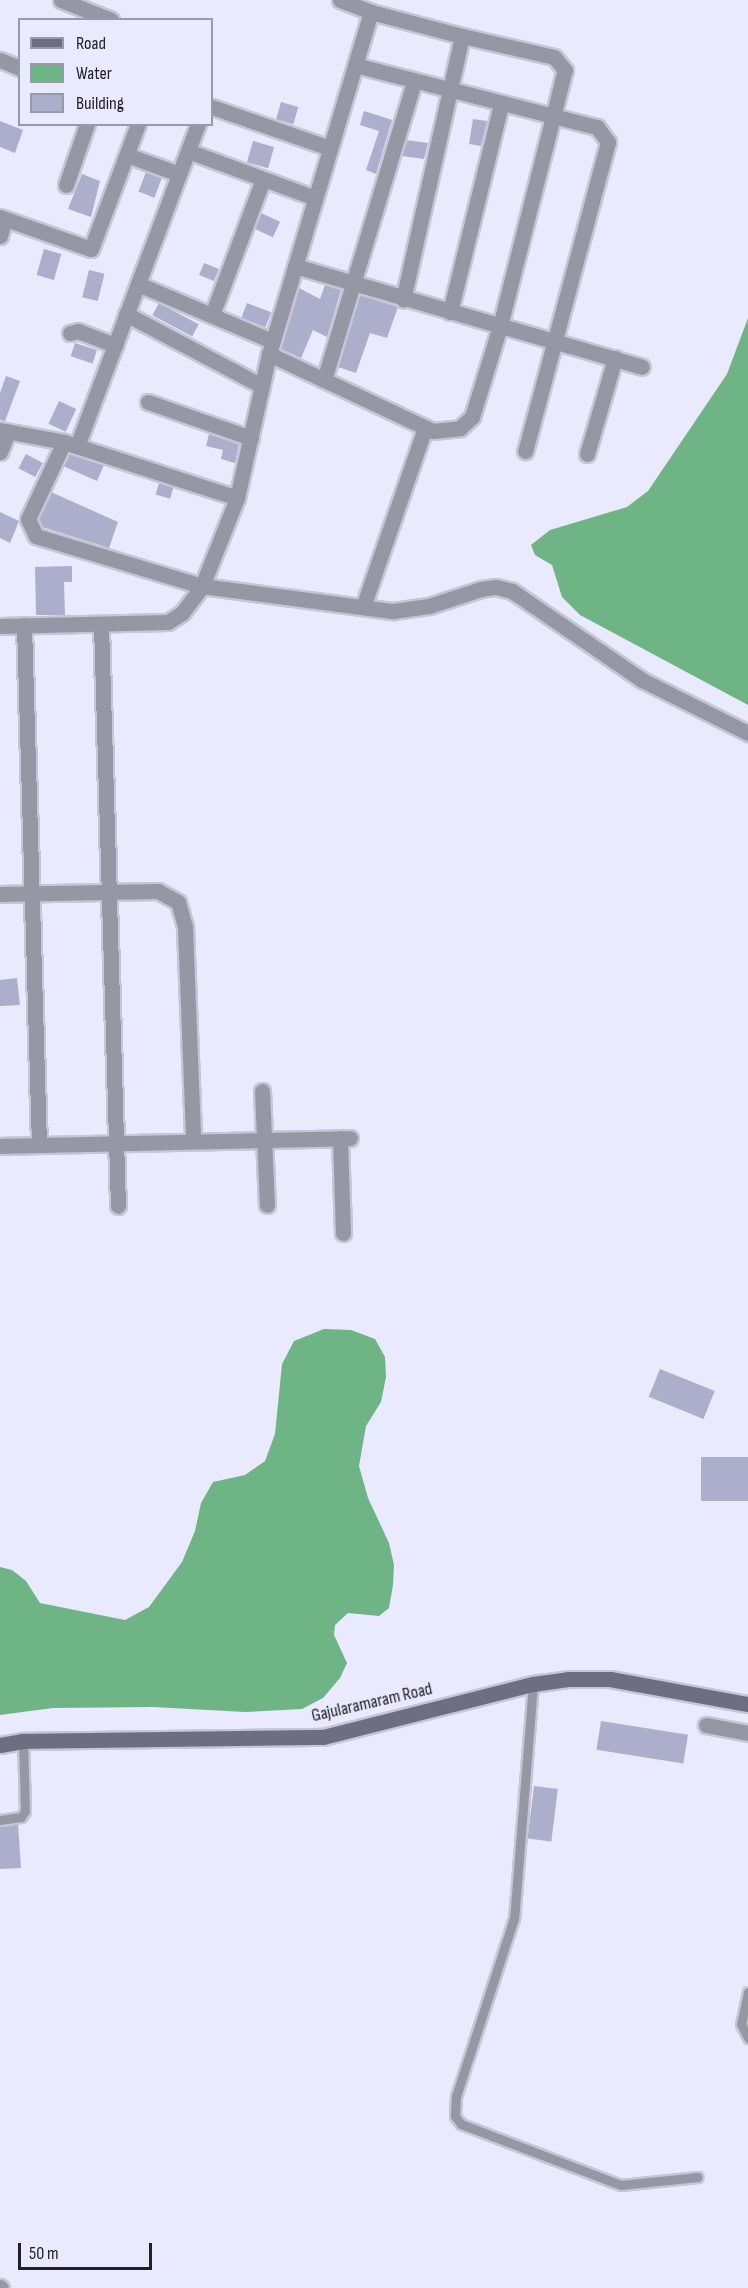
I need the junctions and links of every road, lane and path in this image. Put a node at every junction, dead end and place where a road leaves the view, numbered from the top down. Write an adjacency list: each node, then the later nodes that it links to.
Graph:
1 (61, 0): 4 (street)
2 (340, 0): 3 (street)
3 (370, 12): 5 (street); 7 (street)
4 (106, 18)
5 (462, 36): 10 (street); 13 (street)
6 (0, 60): 8 (street)
7 (355, 65): 9 (street); 17 (street)
8 (18, 67)
9 (414, 81): 10 (street); 28 (street)
10 (451, 91): 11 (street); 29 (street)
11 (501, 104): 13 (street); 30 (street)
12 (213, 107): 17 (street)
13 (555, 117): 33 (street); 35 (street)
14 (86, 126): 22 (street)
15 (137, 126): 19 (street)
16 (197, 126): 18 (street)
17 (330, 148): 23 (street)
18 (188, 151): 20 (street); 21 (street)
19 (127, 155): 20 (street); 24 (street)
20 (179, 174): 27 (street)
21 (263, 178): 23 (street); 32 (street)
22 (66, 186)
23 (315, 198): 26 (street)
24 (2, 218): 25 (street)
25 (0, 236)
26 (295, 266): 28 (street); 37 (street)
27 (138, 284): 31 (street); 32 (street)
28 (356, 285): 29 (street); 40 (street)
29 (403, 298): 30 (street)
30 (450, 312): 33 (street)
31 (126, 315): 36 (street); 41 (street)
32 (212, 315): 37 (street)
33 (500, 326): 35 (street); 43 (street)
34 (70, 333): 36 (street)
35 (553, 341): 38 (street); 48 (street)
36 (115, 345): 46 (street)
37 (271, 347): 40 (street); 41 (street)
38 (615, 358): 39 (street); 49 (street)
39 (642, 367)
40 (324, 380): 43 (street)
41 (262, 386): 45 (street)
42 (148, 402): 45 (street)
43 (424, 428): 52 (street)
44 (4, 431): 46 (street); 47 (street)
45 (250, 438): 50 (street)
46 (70, 444): 50 (street); 51 (street)
47 (0, 452)
48 (525, 452)
49 (587, 454)
50 (237, 498): 51 (street)
51 (202, 586): 52 (street); 53 (street)
52 (363, 607): 56 (street)
53 (101, 624): 54 (street); 57 (street)
54 (24, 625): 55 (street); 59 (street)
55 (0, 626)
56 (748, 733)
57 (108, 892): 59 (street); 61 (street); 63 (street)
58 (0, 894): 59 (street)
59 (31, 894): 64 (street)
60 (262, 1091): 62 (street)
61 (193, 1140): 62 (street); 63 (street)
62 (262, 1140): 66 (street); 68 (street)
63 (115, 1143): 64 (street); 67 (street)
64 (39, 1145): 65 (street)
65 (0, 1146)
66 (267, 1205)
67 (118, 1206)
68 (344, 1233)
69 (533, 1684): 70 (main road, Gajularamaram Road); 73 (main road, Gajularamaram Road); 78 (lane)
70 (748, 1704)
71 (706, 1725): 72 (street)
72 (748, 1733)
73 (23, 1741): 74 (main road, Gajularamaram Road); 75 (lane)
74 (0, 1745)
75 (0, 1820)
76 (748, 1992): 77 (lane)
77 (748, 2038)
78 (698, 2176)

